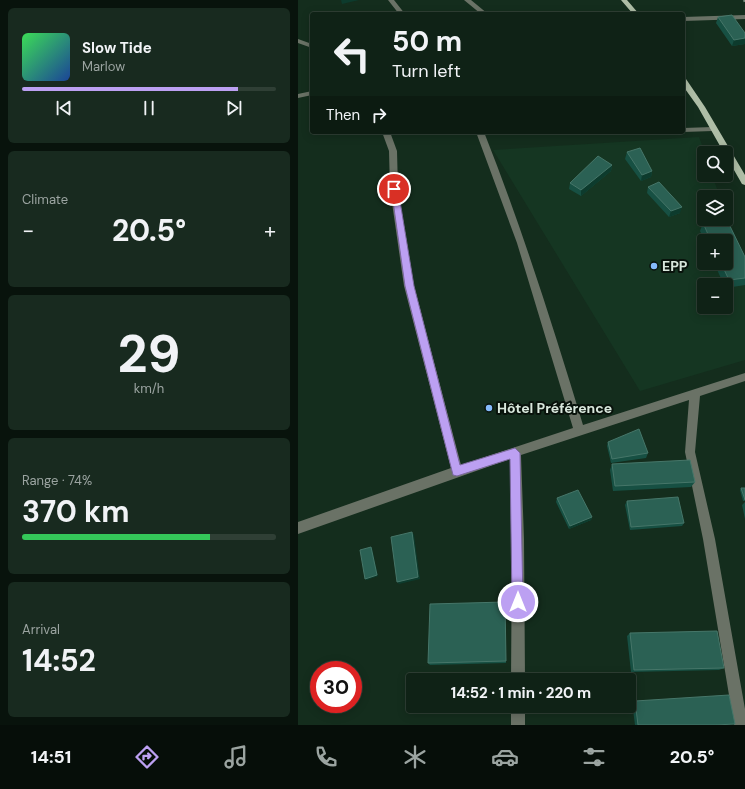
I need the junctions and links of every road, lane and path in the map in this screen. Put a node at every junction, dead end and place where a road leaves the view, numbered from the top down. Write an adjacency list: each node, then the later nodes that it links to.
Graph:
1 (391, 0): 6 (street)
2 (467, 0): 7 (street)
3 (624, 0): 8 (main road)
4 (744, 0): 5 (path)
5 (745, 3)
6 (400, 12)
7 (482, 12)
8 (634, 12)
9 (745, 17): 10 (street)
10 (685, 19)
11 (298, 41): 12 (street)
12 (310, 45)
13 (685, 84): 17 (main road)
14 (310, 93): 15 (street)
15 (298, 96)
16 (685, 130): 17 (street)
17 (713, 130): 20 (main road)
18 (387, 134): 25 (street)
19 (481, 134): 23 (street)
20 (745, 182)
21 (745, 377): 22 (street)
22 (695, 394): 23 (street); 30 (street)
23 (580, 432): 24 (street)
24 (515, 453): 25 (street); 27 (street)
25 (457, 471): 26 (street)
26 (298, 528)
27 (518, 673)
28 (518, 713): 29 (street)
29 (518, 725)
30 (741, 725)

